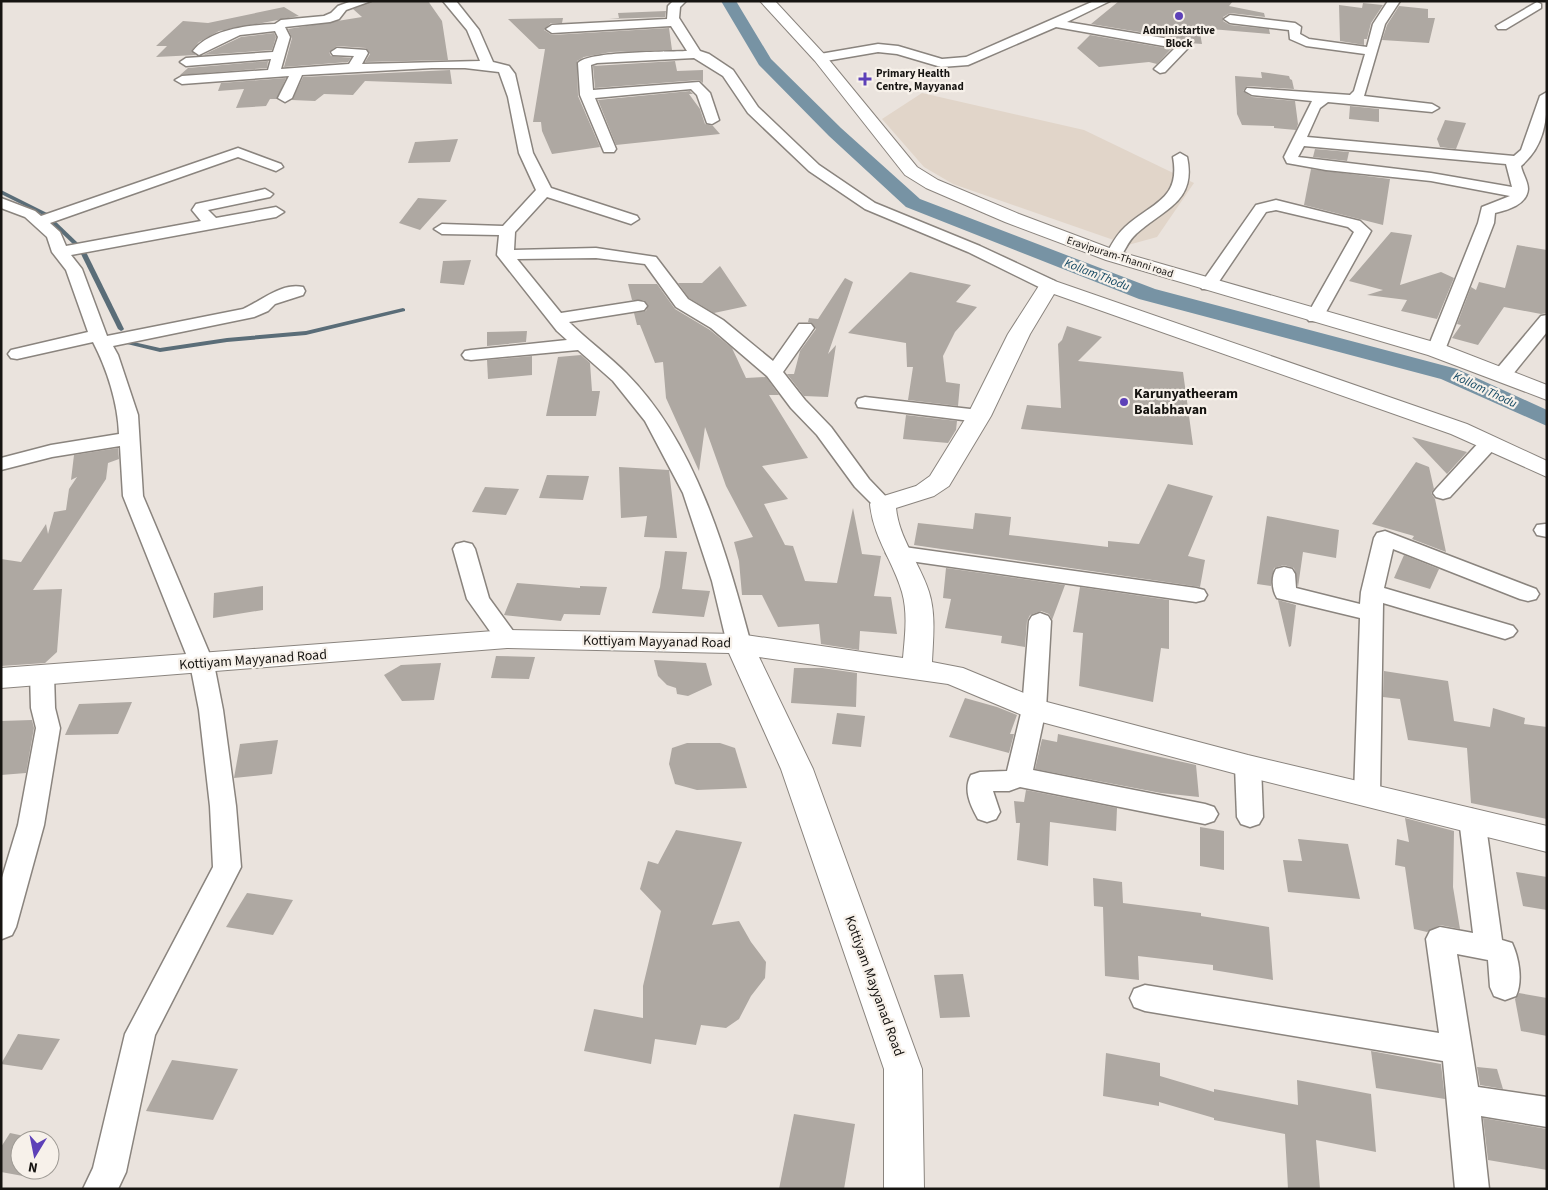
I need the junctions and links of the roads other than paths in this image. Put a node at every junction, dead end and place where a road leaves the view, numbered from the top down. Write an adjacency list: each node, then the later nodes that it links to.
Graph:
1 (365, 1): 13 (street)
2 (449, 1): 22 (street)
3 (680, 1): 10 (street)
4 (767, 1): 20 (street, Eravipuram-Thanni road)
5 (1104, 1): 11 (street)
6 (1394, 1): 16 (street)
7 (1525, 1): 8 (street)
8 (1542, 7): 12 (street)
9 (1230, 19): 16 (street)
10 (675, 22): 14 (street); 18 (street)
11 (1055, 23): 20 (street); 25 (street)
12 (1502, 26)
13 (279, 27): 15 (street); 19 (street)
14 (552, 29)
15 (200, 51)
16 (1371, 51): 37 (street)
17 (337, 52): 24 (street)
18 (696, 54): 30 (street); 33 (street)
19 (280, 55): 21 (street); 27 (street)
20 (820, 58): 57 (street, Eravipuram-Thanni road)
21 (186, 62)
22 (487, 64): 23 (street); 45 (street)
23 (377, 68): 24 (street); 29 (street)
24 (352, 69): 26 (street)
25 (1160, 69)
26 (297, 72): 27 (street); 35 (street)
27 (273, 74): 28 (street)
28 (182, 80)
29 (373, 83)
30 (727, 90): 32 (street); 58 (street)
31 (1252, 91): 36 (street)
32 (703, 93): 33 (street); 39 (street)
33 (587, 95): 41 (street)
34 (1547, 96): 43 (street)
35 (285, 98)
36 (1323, 98): 37 (street); 40 (street)
37 (1354, 99): 38 (street)
38 (1432, 108)
39 (712, 120)
40 (1300, 141): 43 (street); 46 (street)
41 (609, 149)
42 (1180, 157): 57 (street)
43 (1516, 161): 46 (street)
44 (276, 167): 51 (street)
45 (544, 191): 50 (street); 54 (street)
46 (1519, 193): 68 (street)
47 (265, 194): 52 (street)
48 (1, 203): 51 (street)
49 (276, 212): 52 (street)
50 (631, 219)
51 (39, 222): 55 (street)
52 (212, 224): 55 (street)
53 (442, 229): 54 (street)
54 (507, 231): 56 (street)
55 (60, 252): 66 (street)
56 (505, 255): 63 (street); 71 (street)
57 (1113, 256): 59 (street, Eravipuram-Thanni road)
58 (1049, 285): 75 (street); 77 (street)
59 (1208, 285): 62 (street, Eravipuram-Thanni road); 62 (street)
60 (297, 291): 66 (street)
61 (638, 306): 63 (street)
62 (1315, 317): 68 (street, Eravipuram-Thanni road)
63 (558, 319): 67 (street)
64 (1547, 320): 72 (street)
65 (805, 328): 71 (street)
66 (101, 339): 69 (street); 76 (street)
67 (582, 344): 70 (street); 91 (street)
68 (1436, 350): 72 (street, Eravipuram-Thanni road)
69 (17, 354)
70 (471, 355)
71 (774, 372): 81 (street)
72 (1502, 375): 73 (street, Eravipuram-Thanni road)
73 (1547, 393)
74 (865, 403): 75 (street)
75 (978, 416): 81 (street)
76 (131, 438): 78 (street); 92 (street)
77 (1488, 443): 79 (street); 80 (street)
78 (1, 464)
79 (1547, 470)
80 (1442, 493)
81 (884, 504): 83 (street)
82 (464, 548): 90 (street)
83 (897, 553): 86 (street); 93 (street)
84 (1284, 574): 87 (street)
85 (1528, 594): 87 (street)
86 (1196, 595)
87 (1372, 603): 89 (street); 99 (street)
88 (1040, 621): 96 (street)
89 (1505, 631)
90 (507, 639): 91 (street, Kottiyam Mayyanad Road); 92 (street, Kottiyam Mayyanad Road)
91 (739, 644): 93 (street); 113 (street, Kottiyam Mayyanad Road)
92 (202, 664): 94 (street, Kottiyam Mayyanad Road); 112 (street)
93 (917, 670): 96 (street)
94 (42, 674): 95 (street, Kottiyam Mayyanad Road); 105 (street)
95 (1, 678)
96 (1034, 709): 97 (street); 98 (street)
97 (1248, 766): 99 (street); 102 (street)
98 (1018, 777): 100 (street); 101 (street)
99 (1367, 796): 103 (street)
100 (987, 812)
101 (1204, 814)
102 (1250, 817)
103 (1472, 820): 104 (street); 106 (street)
104 (1547, 839)
105 (2, 927)
106 (1489, 948): 107 (street); 109 (street)
107 (1505, 987)
108 (1145, 998): 109 (street)
109 (1457, 1050): 110 (street)
110 (1464, 1098): 111 (street); 114 (street)
111 (1547, 1112)
112 (100, 1189)
113 (904, 1189)
114 (1472, 1189)

